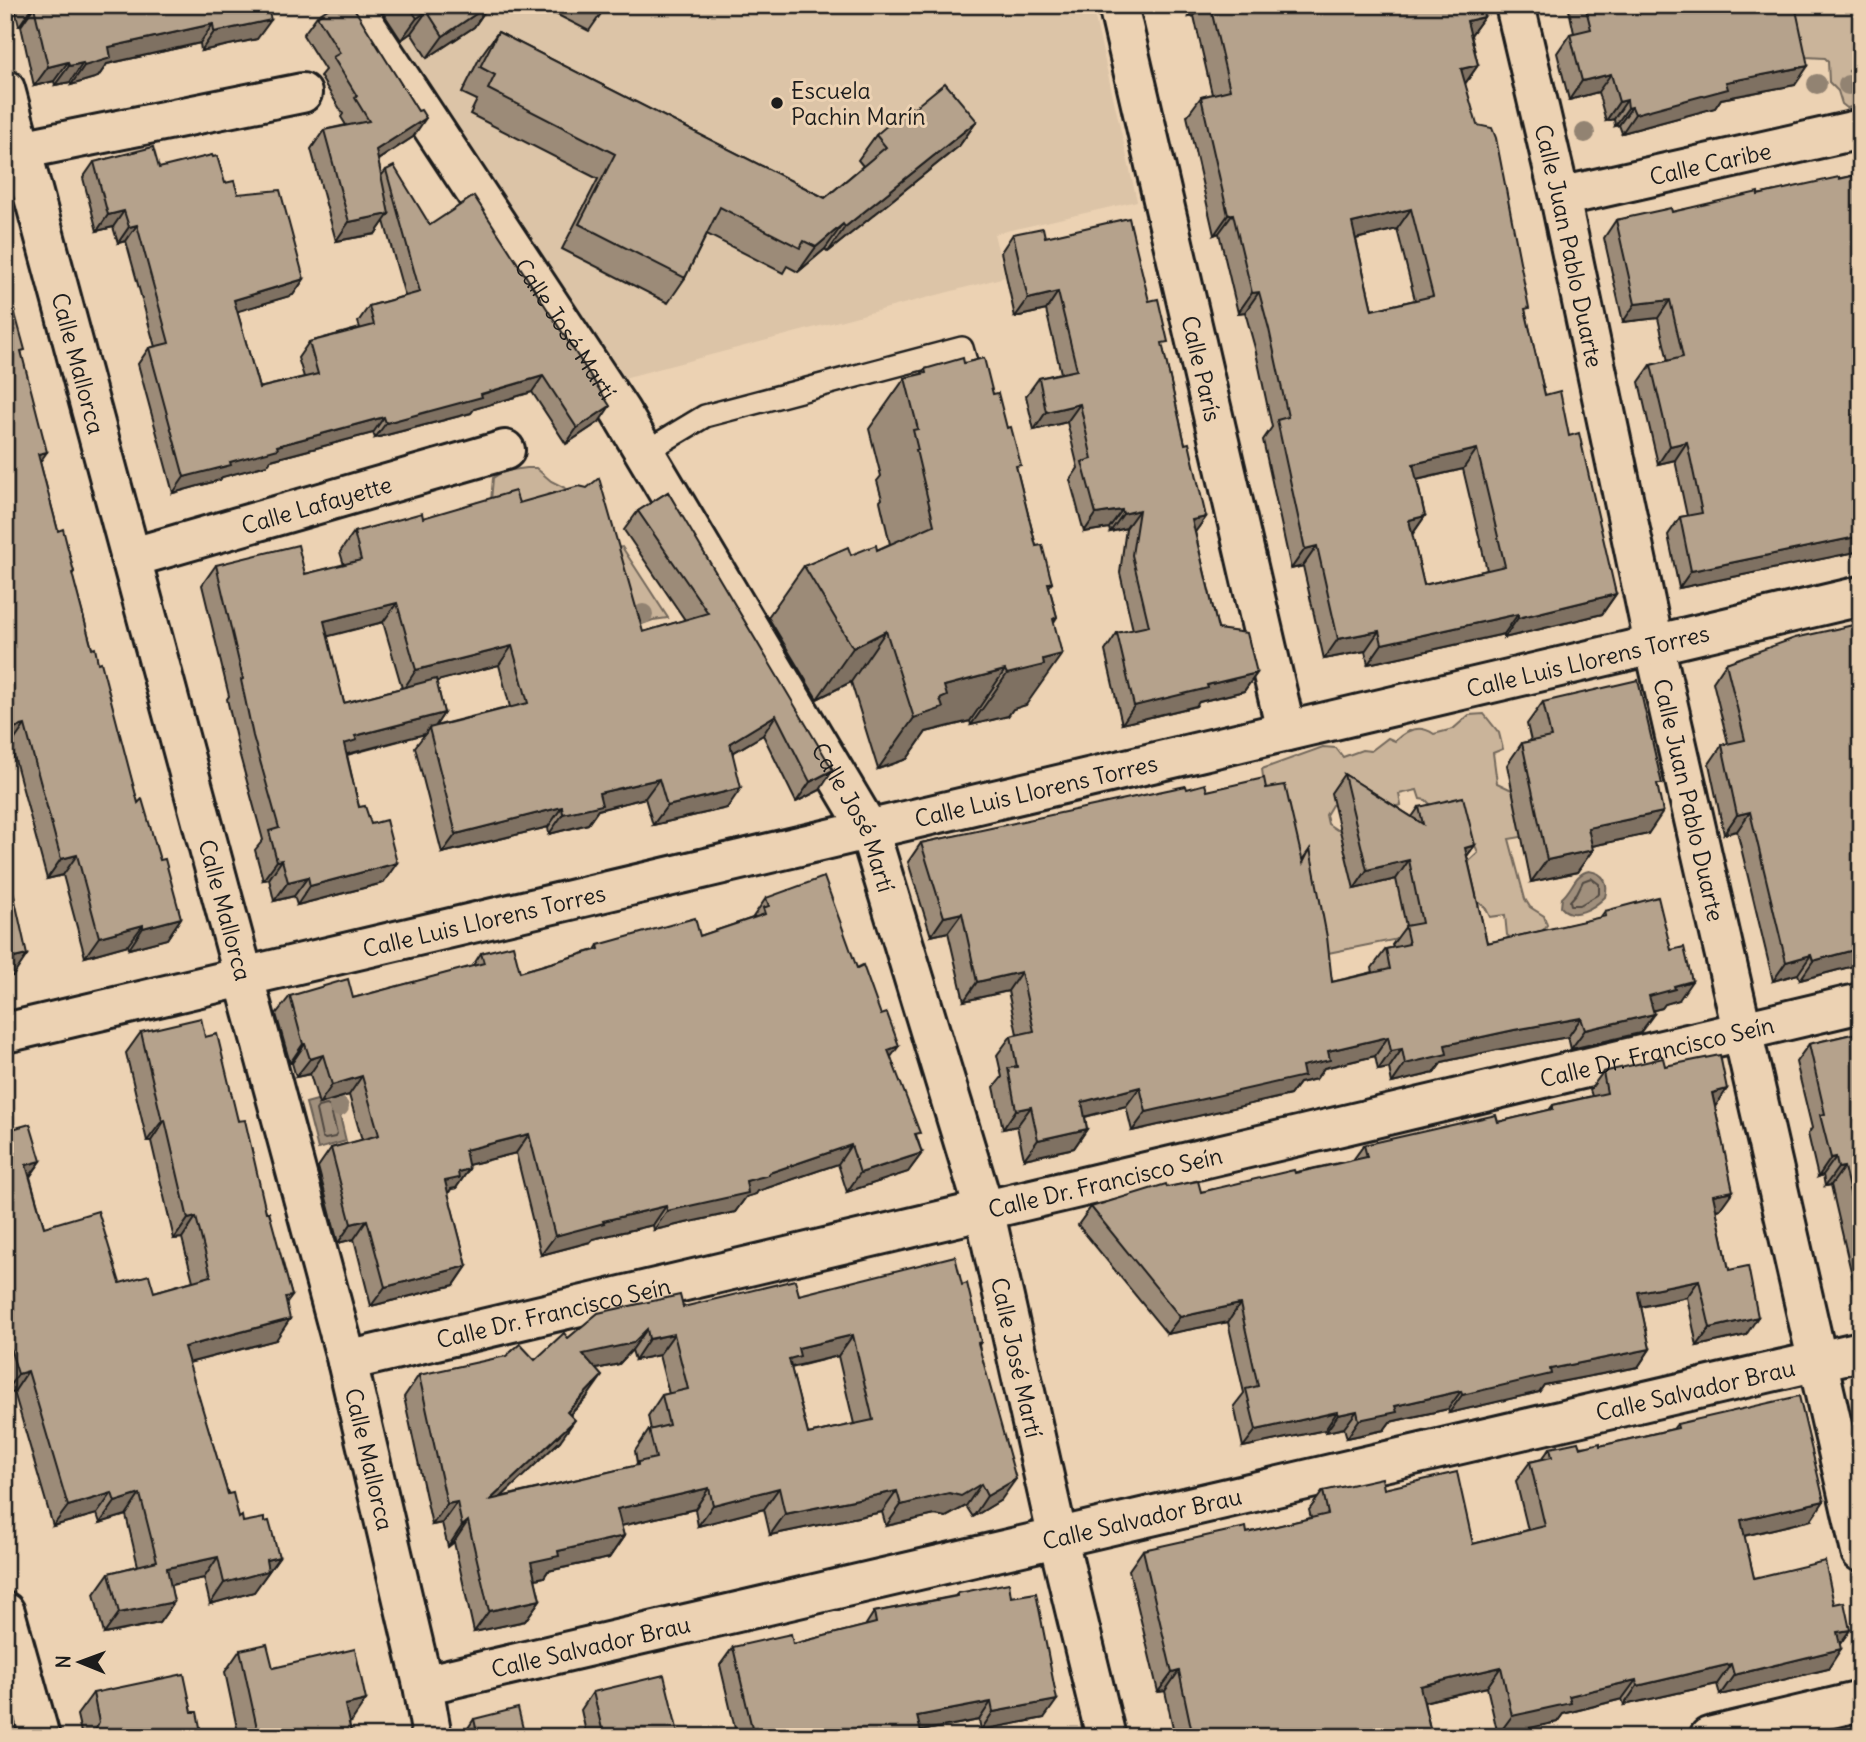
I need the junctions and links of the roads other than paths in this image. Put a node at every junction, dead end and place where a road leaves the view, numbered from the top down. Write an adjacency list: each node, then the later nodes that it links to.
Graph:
1 (352, 5): 11 (street, Calle José Martí)
2 (1118, 5): 15 (street, Calle París)
3 (1515, 5): 8 (street, Calle Juan Pablo Duarte)
4 (5, 89): 7 (street, Calle Mallorca)
5 (302, 93): 7 (street)
6 (1861, 129): 8 (street, Calle Caribe)
7 (14, 151): 12 (street, Calle Mallorca)
8 (1560, 197): 14 (street, Calle Juan Pablo Duarte)
9 (981, 413): 11 (lane)
10 (505, 450): 12 (street, Calle Lafayette)
11 (645, 452): 16 (street, Calle José Martí)
12 (131, 558): 17 (street, Calle Mallorca)
13 (1861, 596): 14 (street, Calle Luis Llorens Torres)
14 (1654, 644): 15 (street, Calle Luis Llorens Torres); 19 (street, Calle Juan Pablo Duarte)
15 (1286, 731): 16 (street, Calle Luis Llorens Torres)
16 (869, 830): 17 (street, Calle Luis Llorens Torres); 21 (street, Calle José Martí)
17 (244, 977): 20 (street, Calle Luis Llorens Torres); 23 (street, Calle Mallorca)
18 (1861, 1003): 19 (street, Calle Dr. Francisco Seín)
19 (1742, 1031): 21 (street, Calle Dr. Francisco Seín); 24 (street, Calle Juan Pablo Duarte)
20 (5, 1033)
21 (984, 1209): 23 (street, Calle Dr. Francisco Seín); 25 (street, Calle José Martí)
22 (1861, 1351): 24 (street, Calle Salvador Brau)
23 (347, 1361): 28 (street, Calle Mallorca)
24 (1818, 1361): 25 (street, Calle Salvador Brau); 26 (street, Calle Juan Pablo Duarte)
25 (1058, 1539): 28 (street, Calle Salvador Brau); 32 (street, Calle José Martí)
26 (1861, 1552)
27 (5, 1612): 30 (street)
28 (423, 1685): 31 (street, Calle Mallorca)
29 (1861, 1701): 33 (street)
30 (40, 1737)
31 (432, 1737)
32 (1106, 1737)
33 (1709, 1737)

